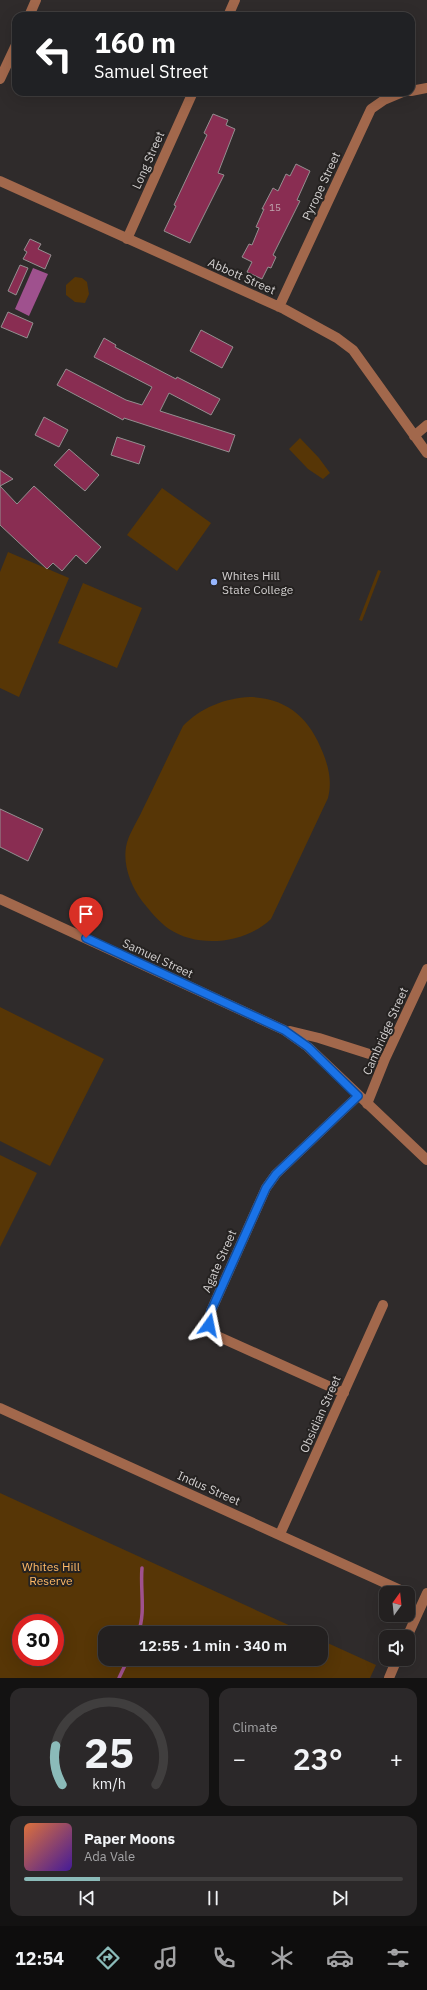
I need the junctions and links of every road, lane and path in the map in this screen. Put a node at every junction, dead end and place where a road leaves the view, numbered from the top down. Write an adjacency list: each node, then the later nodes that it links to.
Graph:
1 (36, 0): 3 (street)
2 (235, 0): 4 (street)
3 (31, 12)
4 (230, 12)
5 (12, 54): 6 (street)
6 (0, 80)
7 (427, 88): 8 (street)
8 (415, 90)
9 (191, 96): 12 (street, Long Street)
10 (394, 96): 13 (street, Pyrope Street)
11 (0, 181): 12 (street, Abbott Street)
12 (127, 239): 13 (street, Abbott Street)
13 (279, 307): 15 (street, Abbott Street)
14 (427, 425): 15 (street)
15 (414, 436): 16 (street, Abbott Street)
16 (427, 453)
17 (0, 899): 19 (street, Samuel Street)
18 (427, 968): 20 (street, Cambridge Street)
19 (284, 1030): 20 (street, Samuel Street); 21 (street, Samuel Street)
20 (385, 1059): 22 (street, Cambridge Street)
21 (358, 1096): 22 (street, Samuel Street); 25 (street, Agate Street)
22 (367, 1104): 23 (street, Samuel Street)
23 (427, 1160)
24 (382, 1305): 25 (street, Obsidian Street)
25 (344, 1393): 27 (street, Obsidian Street)
26 (0, 1408): 27 (street, Indus Street)
27 (280, 1534): 28 (street, Indus Street)
28 (393, 1586)
29 (415, 1595): 30 (street, Indus Street)
30 (425, 1597): 31 (street)
31 (410, 1630)
32 (394, 1666): 33 (street)
33 (389, 1678)

